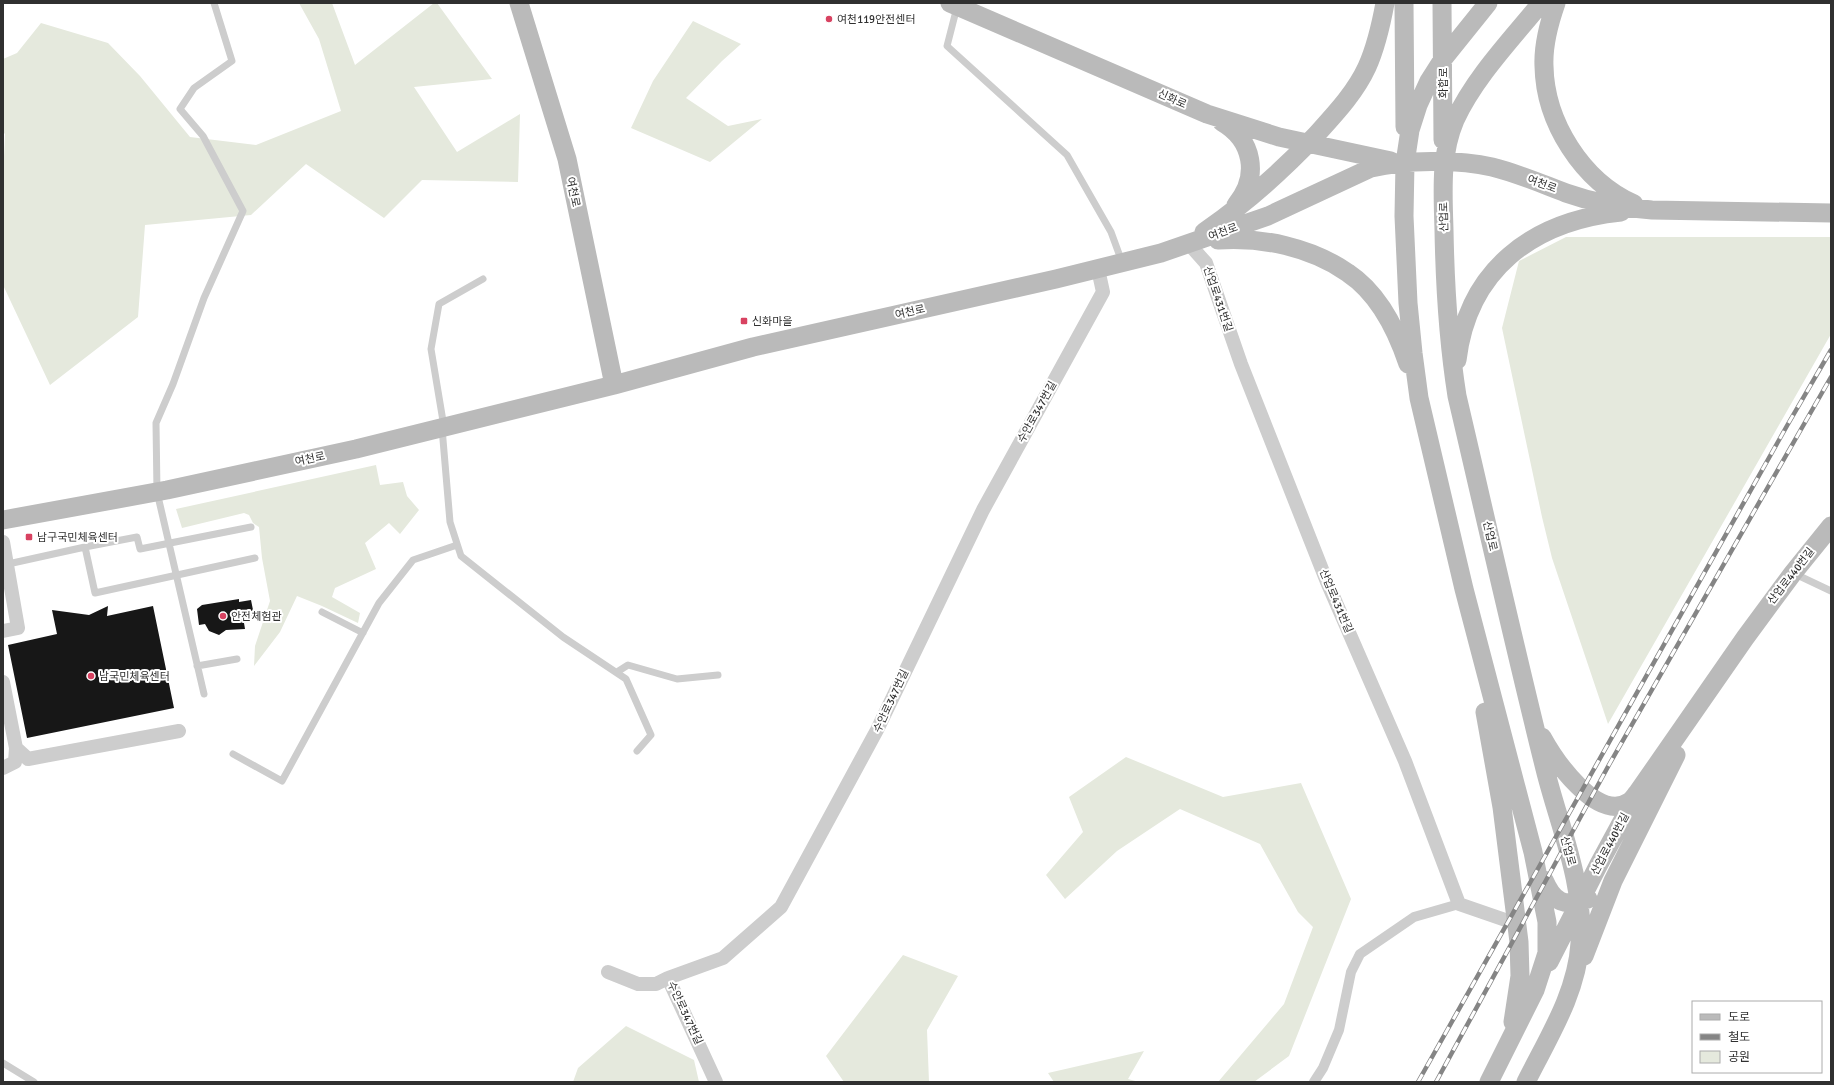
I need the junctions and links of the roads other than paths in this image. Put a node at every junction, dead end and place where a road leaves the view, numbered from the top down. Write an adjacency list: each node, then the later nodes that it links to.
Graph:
1 (214, 3): 27 (lane)
2 (519, 3): 23 (main road, 여천로)
3 (1385, 3): 12 (main road)
4 (1404, 3): 13 (main road)
5 (1442, 3): 10 (main road, 화합로)
6 (1488, 3): 10 (main road)
7 (1541, 3): 14 (main road, 산업로)
8 (1556, 3): 15 (main road)
9 (954, 5): 11 (main road, 신화로); 20 (lane)
10 (1443, 59): 13 (main road); 14 (main road, 화합로)
11 (1207, 114): 12 (main road, 신화로); 17 (main road)
12 (1308, 143): 13 (main road, 신화로); 17 (main road)
13 (1405, 163): 14 (main road, 여천로); 18 (main road, 여천로); 25 (main road)
14 (1443, 163): 15 (main road, 여천로); 24 (main road, 산업로)
15 (1652, 210): 16 (main road, 여천로); 24 (main road)
16 (1831, 213)
17 (1226, 217): 19 (main road)
18 (1189, 244): 19 (main road, 여천로); 25 (main road); 60 (street, 산업로431번길)
19 (1161, 253): 20 (main road, 여천로)
20 (1122, 263): 21 (main road, 여천로)
21 (1098, 269): 23 (main road, 여천로); 63 (street, 수안로347번길)
22 (483, 279): 26 (lane)
23 (614, 385): 26 (main road, 여천로)
24 (1457, 396): 51 (main road, 산업로)
25 (1419, 398): 39 (main road)
26 (443, 428): 27 (main road, 여천로); 33 (lane)
27 (157, 492): 28 (main road, 여천로); 32 (lane)
28 (3, 520)
29 (1831, 526): 37 (main road, 산업로440번길)
30 (251, 527): 32 (lane)
31 (3, 542): 36 (street)
32 (169, 543): 34 (lane); 38 (lane)
33 (457, 545): 43 (lane); 46 (lane)
34 (85, 547): 36 (lane); 38 (lane)
35 (255, 558): 38 (lane)
36 (7, 572): 42 (street)
37 (1793, 573): 40 (lane); 50 (main road, 산업로440번길)
38 (177, 576): 45 (lane)
39 (1464, 589): 57 (main road); 61 (main road)
40 (1831, 591)
41 (322, 612): 43 (lane)
42 (3, 631)
43 (363, 633): 54 (lane)
44 (237, 660): 45 (lane)
45 (197, 666): 49 (lane)
46 (616, 672): 47 (lane); 53 (lane)
47 (718, 675)
48 (3, 682): 55 (street)
49 (204, 694)
50 (1698, 706): 56 (main road, 산업로440번길); 58 (main road, 산업로440번길)
51 (1534, 724): 56 (main road); 59 (main road, 산업로)
52 (179, 731): 55 (street)
53 (638, 751)
54 (233, 754)
55 (15, 759)
56 (1638, 792): 59 (main road, 산업로440번길)
57 (1534, 852): 59 (main road); 65 (main road)
58 (1613, 881): 59 (main road); 64 (main road, 산업로440번길)
59 (1579, 902): 64 (main road, 산업로); 65 (main road, 산업로440번길)
60 (1459, 904): 61 (street); 71 (street)
61 (1516, 924): 66 (main road)
62 (608, 972): 63 (street)
63 (668, 978): 70 (street, 수안로347번길)
64 (1573, 983): 68 (main road, 산업로)
65 (1536, 990): 66 (main road)
66 (1501, 1059): 72 (main road)
67 (3, 1063): 69 (lane)
68 (1529, 1080)
69 (34, 1082)
70 (716, 1082)
71 (1314, 1082)
72 (1489, 1082)

